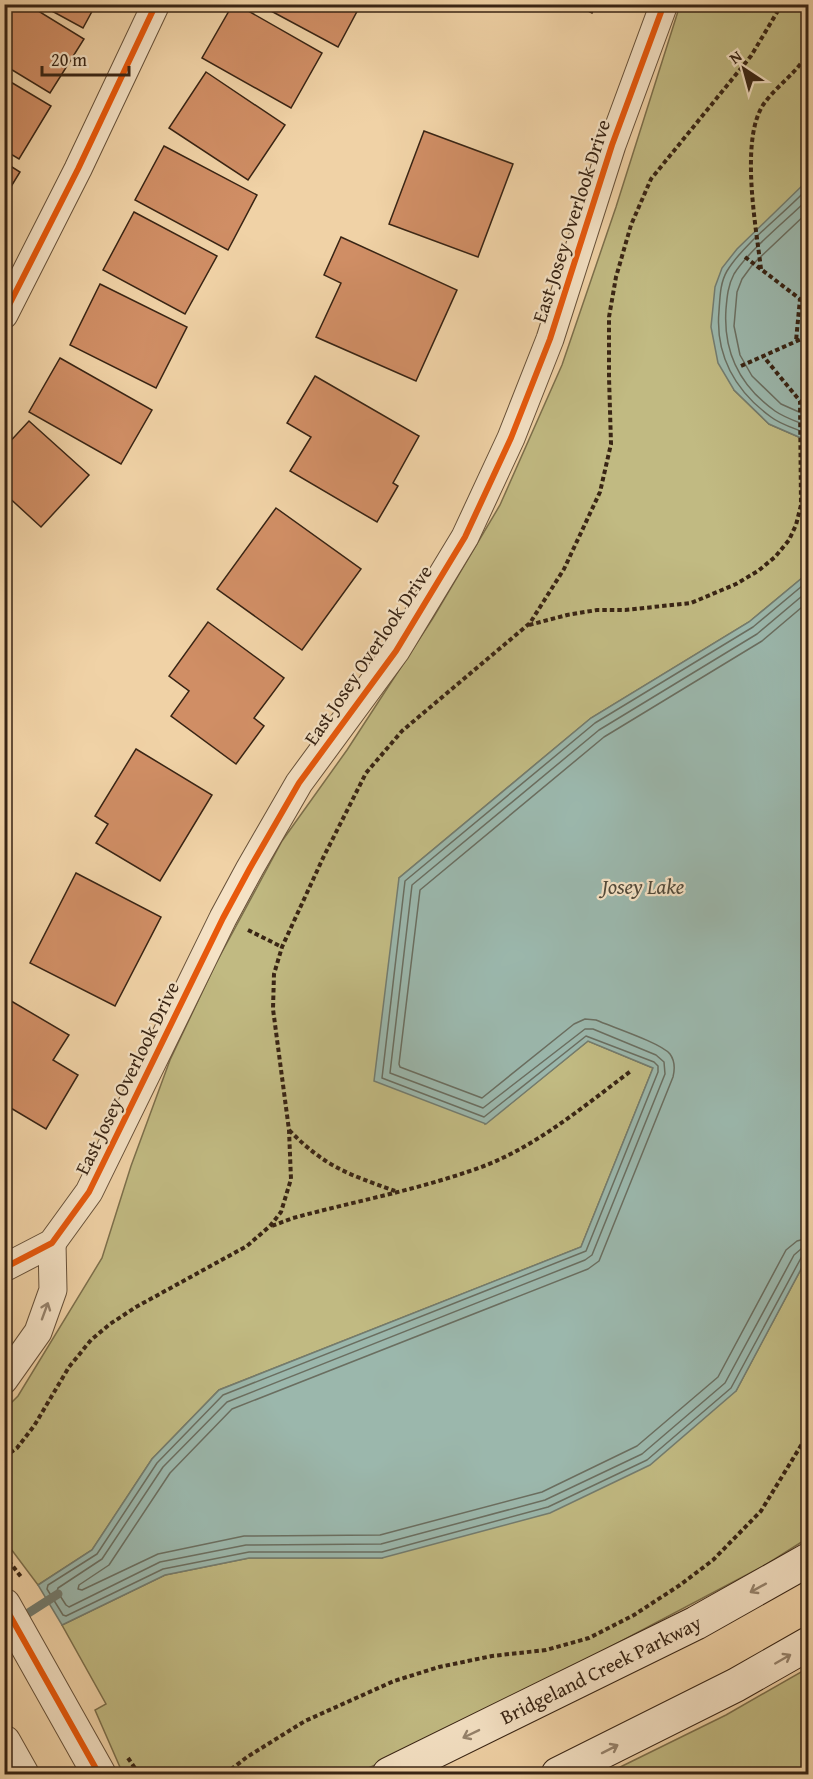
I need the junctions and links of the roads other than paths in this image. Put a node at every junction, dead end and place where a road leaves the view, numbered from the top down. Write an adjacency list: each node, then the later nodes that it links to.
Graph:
1 (156, 4): 3 (street)
2 (664, 4): 4 (street, East Josey Overlook Drive)
3 (4, 315)
4 (52, 1243): 5 (street, East Josey Overlook Drive); 6 (street, one-way to 4)
5 (4, 1268)
6 (9, 1364)
7 (808, 1560): 11 (main road, Bridgeland Creek Parkway, one-way to 11)
8 (4, 1605): 10 (main road)
9 (808, 1644): 12 (main road, one-way to 9)
10 (99, 1774)
11 (389, 1774)
12 (558, 1774)

